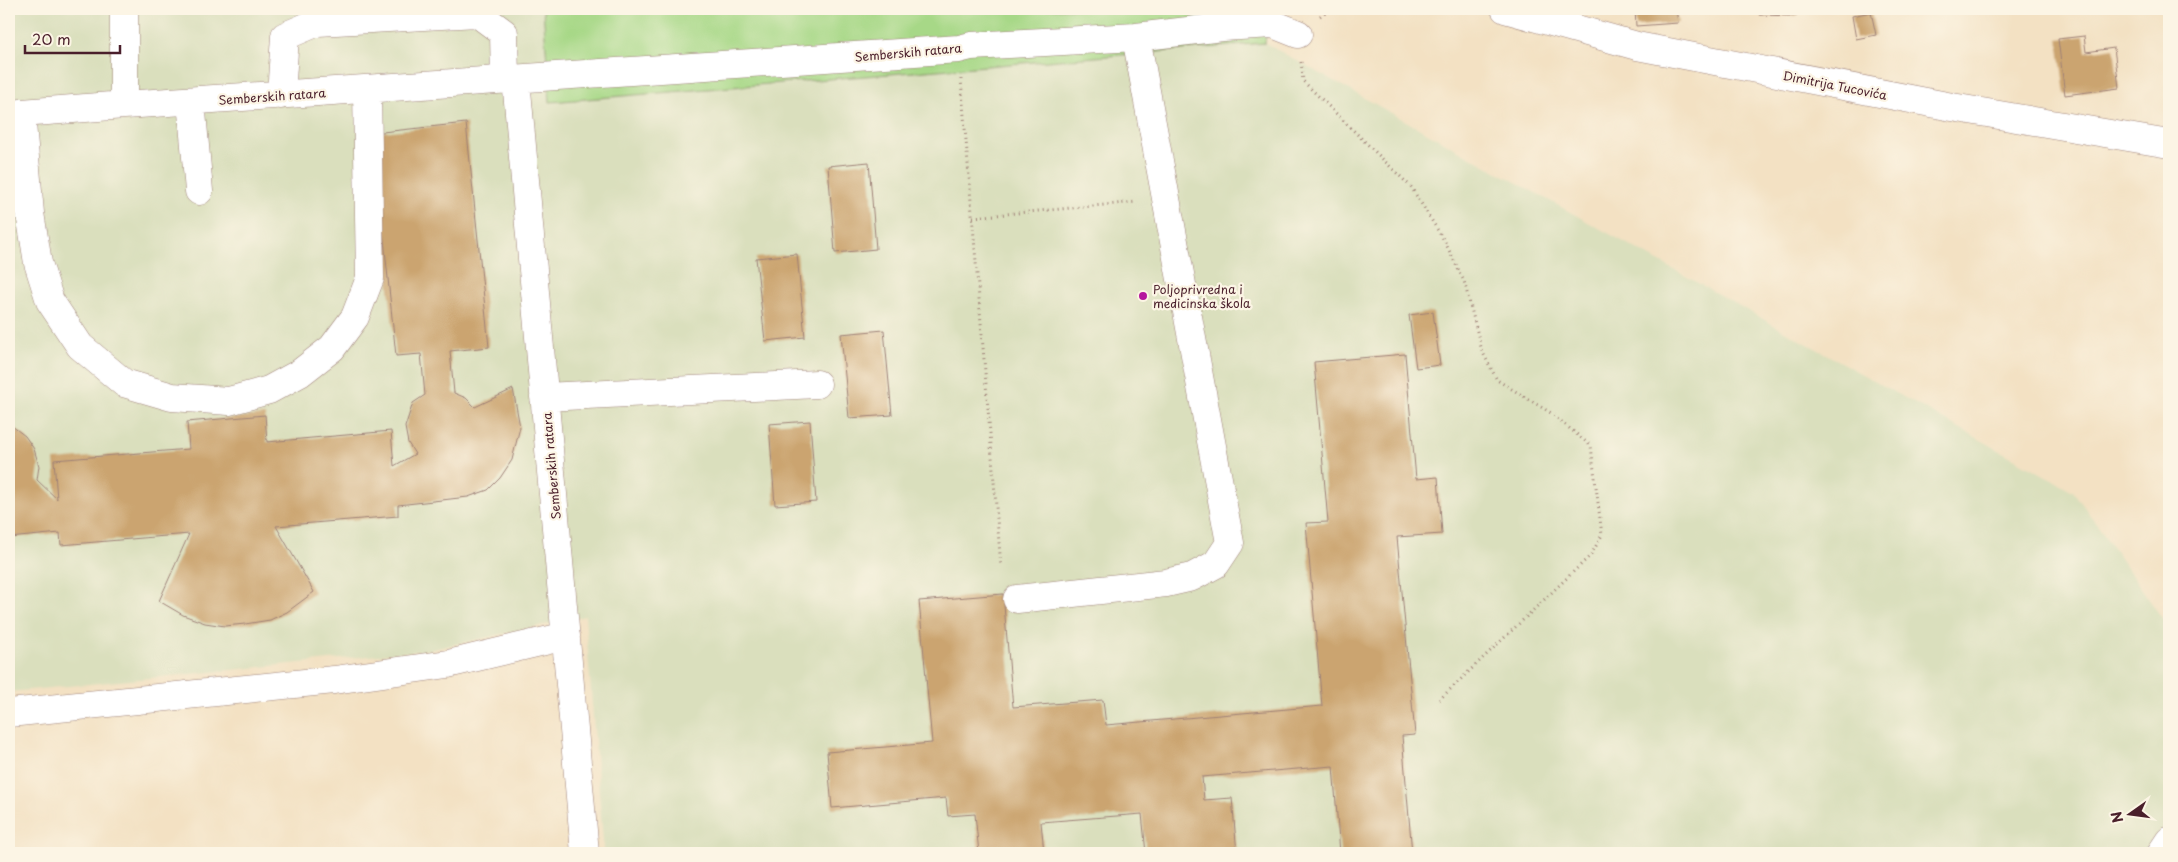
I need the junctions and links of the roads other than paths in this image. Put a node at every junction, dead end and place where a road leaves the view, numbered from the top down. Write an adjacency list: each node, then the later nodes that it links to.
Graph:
1 (124, 9): 9 (street)
2 (1505, 9): 11 (street, Dimitrija Tucovića)
3 (1298, 34): 4 (street, Semberskih ratara)
4 (1136, 37): 5 (street, Semberskih ratara); 16 (street)
5 (511, 79): 6 (street, Semberskih ratara); 7 (street); 15 (street, Semberskih ratara)
6 (367, 89): 7 (street, Semberskih ratara); 13 (street)
7 (281, 95): 8 (street, Semberskih ratara)
8 (191, 101): 9 (street, Semberskih ratara); 12 (street)
9 (124, 106): 10 (street, Semberskih ratara)
10 (15, 113): 13 (street)
11 (2169, 144)
12 (199, 191)
13 (19, 213)
14 (817, 384): 15 (street)
15 (544, 397): 17 (street, Semberskih ratara)
16 (1017, 599)
17 (566, 636): 18 (street); 20 (street, Semberskih ratara)
18 (9, 713)
19 (2169, 842): 21 (street)
20 (585, 853)
21 (2161, 853)

